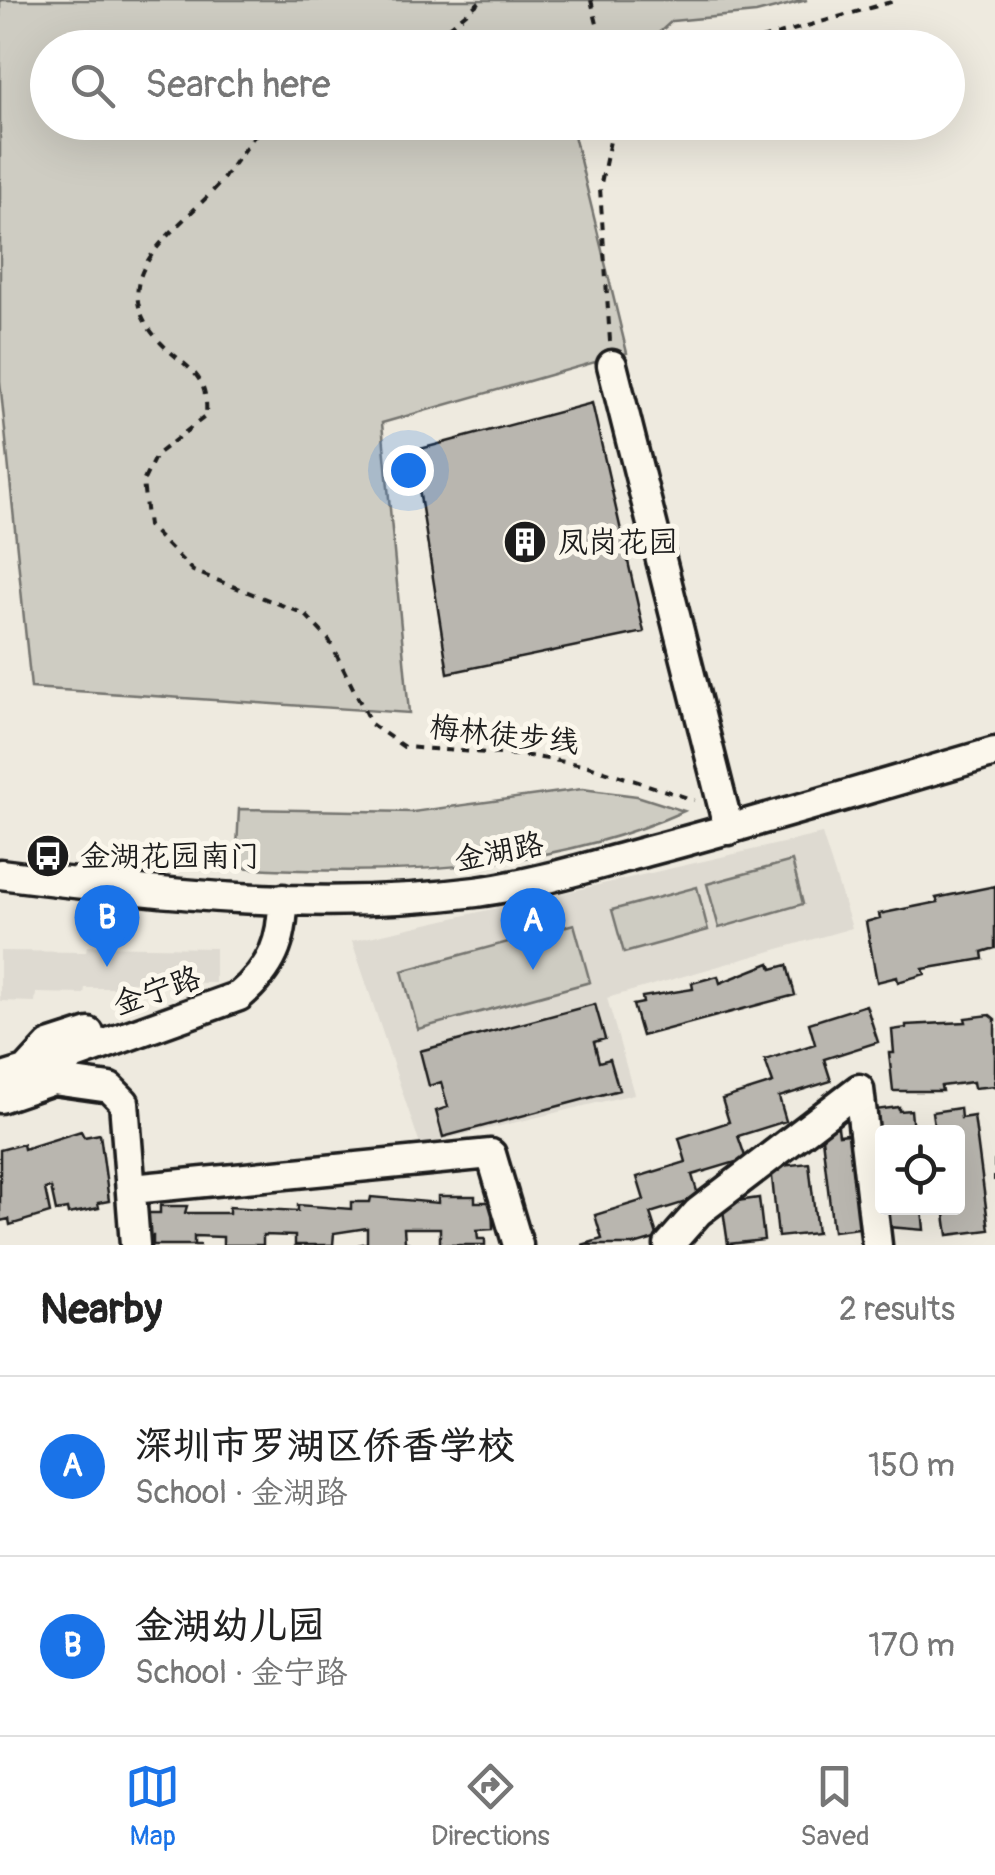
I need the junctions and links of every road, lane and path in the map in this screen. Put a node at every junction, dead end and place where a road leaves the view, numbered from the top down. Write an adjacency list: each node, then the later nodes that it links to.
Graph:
1 (482, 0): 4 (path)
2 (591, 0): 5 (path)
3 (898, 0): 6 (path)
4 (446, 30)
5 (598, 30)
6 (793, 30)
7 (252, 140): 11 (path, 梅林徒步线)
8 (610, 140): 9 (path)
9 (612, 365): 12 (street)
10 (995, 752): 12 (street, 金湖路)
11 (672, 793)
12 (728, 830): 14 (street, 金湖路)
13 (0, 874): 14 (street, 金湖路)
14 (274, 899): 15 (street, 金宁路); 16 (street, 金宁路)
15 (0, 1079)
16 (53, 1080): 17 (street, 金宁路); 20 (street)
17 (0, 1098)
18 (995, 1160): 19 (path)
19 (995, 1181)
20 (132, 1189): 21 (street); 22 (street)
21 (135, 1245)
22 (518, 1245)
23 (670, 1245): 24 (street)
24 (878, 1245)

